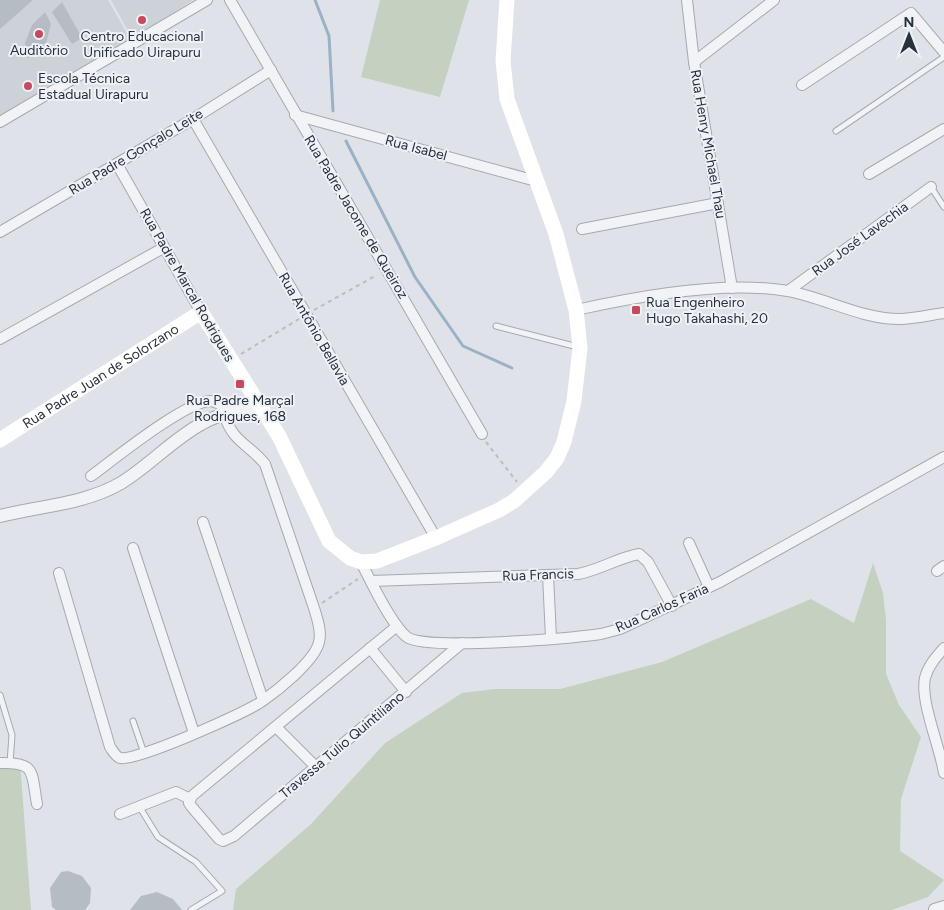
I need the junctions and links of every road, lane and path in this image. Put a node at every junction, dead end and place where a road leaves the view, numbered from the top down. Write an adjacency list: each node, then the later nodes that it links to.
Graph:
1 (207, 0): 13 (street)
2 (230, 0): 9 (street, Rua Padre Jacome de Queiroz)
3 (506, 0): 18 (main road)
4 (688, 0): 8 (street, Rua Henry Michael Thau)
5 (774, 0): 8 (street)
6 (944, 52): 10 (street)
7 (944, 57): 15 (lane)
8 (694, 62): 20 (street, Rua Henry Michael Thau)
9 (271, 70): 11 (street, Rua Padre Jacome de Queiroz); 12 (street, Rua Padre Gonçalo Leite)
10 (802, 85)
11 (296, 115): 18 (street, Rua Isabel); 25 (street, Rua Padre Jacome de Queiroz)
12 (193, 119): 16 (street, Rua Padre Gonçalo Leite); 31 (street, Rua Antônio Bellavia)
13 (0, 122)
14 (944, 129): 17 (street)
15 (836, 131)
16 (117, 164): 23 (street, Rua Padre Gonçalo Leite); 24 (street, Rua Padre Marcal Rodrigues)
17 (869, 174)
18 (536, 180): 28 (main road)
19 (931, 187): 21 (lane); 27 (street, Rua José Lavechia)
20 (718, 203): 22 (street); 26 (street, Rua Henry Michael Thau)
21 (944, 207)
22 (582, 229)
23 (0, 232)
24 (164, 248): 29 (street, Rua Padre Marcal Rodrigues); 33 (street)
25 (388, 269): 31 (path); 38 (street, Rua Padre Jacome de Queiroz)
26 (732, 288): 27 (street); 28 (street)
27 (788, 291): 30 (street)
28 (576, 310): 34 (main road)
29 (201, 312): 35 (main road, Rua Padre Marcal Rodrigues); 39 (main road, Rua Padre Juan de Solorzano)
30 (944, 313)
31 (305, 315): 35 (path); 45 (street, Rua Antônio Bellavia)
32 (496, 326): 34 (lane)
33 (0, 339)
34 (580, 348): 42 (main road)
35 (230, 360): 36 (main road, Rua Padre Marcal Rodrigues)
36 (259, 406): 37 (street); 48 (main road, Rua Padre Marcal Rodrigues)
37 (227, 413): 41 (street); 43 (street); 53 (street)
38 (482, 434): 42 (path)
39 (1, 436)
40 (944, 457): 51 (street, Rua Carlos Faria)
41 (91, 476)
42 (526, 491): 45 (main road)
43 (0, 516)
44 (203, 522): 61 (street)
45 (436, 538): 48 (main road)
46 (688, 543): 51 (street)
47 (133, 548): 64 (street)
48 (366, 572): 50 (street, Rua Francis); 53 (path); 54 (street, Rua Carlos Faria)
49 (59, 573): 65 (street)
50 (548, 574): 52 (street, Rua Francis); 55 (street)
51 (709, 588): 52 (street, Rua Carlos Faria)
52 (672, 606): 55 (street, Rua Carlos Faria)
53 (314, 608): 61 (street)
54 (397, 626): 56 (street, Rua Carlos Faria); 57 (street)
55 (551, 638): 56 (street, Rua Carlos Faria)
56 (462, 643): 59 (street, Travessa Tulio Quintiliano)
57 (370, 648): 59 (street); 63 (street)
58 (944, 648): 68 (street)
59 (406, 692): 67 (street, Travessa Tulio Quintiliano)
60 (0, 694): 66 (lane)
61 (263, 700): 64 (street)
62 (133, 721): 65 (lane)
63 (277, 728): 67 (street); 69 (street)
64 (194, 733): 65 (street)
65 (144, 753)
66 (5, 763): 70 (street)
67 (316, 767): 69 (street, Travessa Tulio Quintiliano)
68 (944, 773)
69 (190, 802): 71 (street)
70 (37, 804)
71 (139, 806): 72 (street); 73 (lane)
72 (120, 814)
73 (191, 910)

